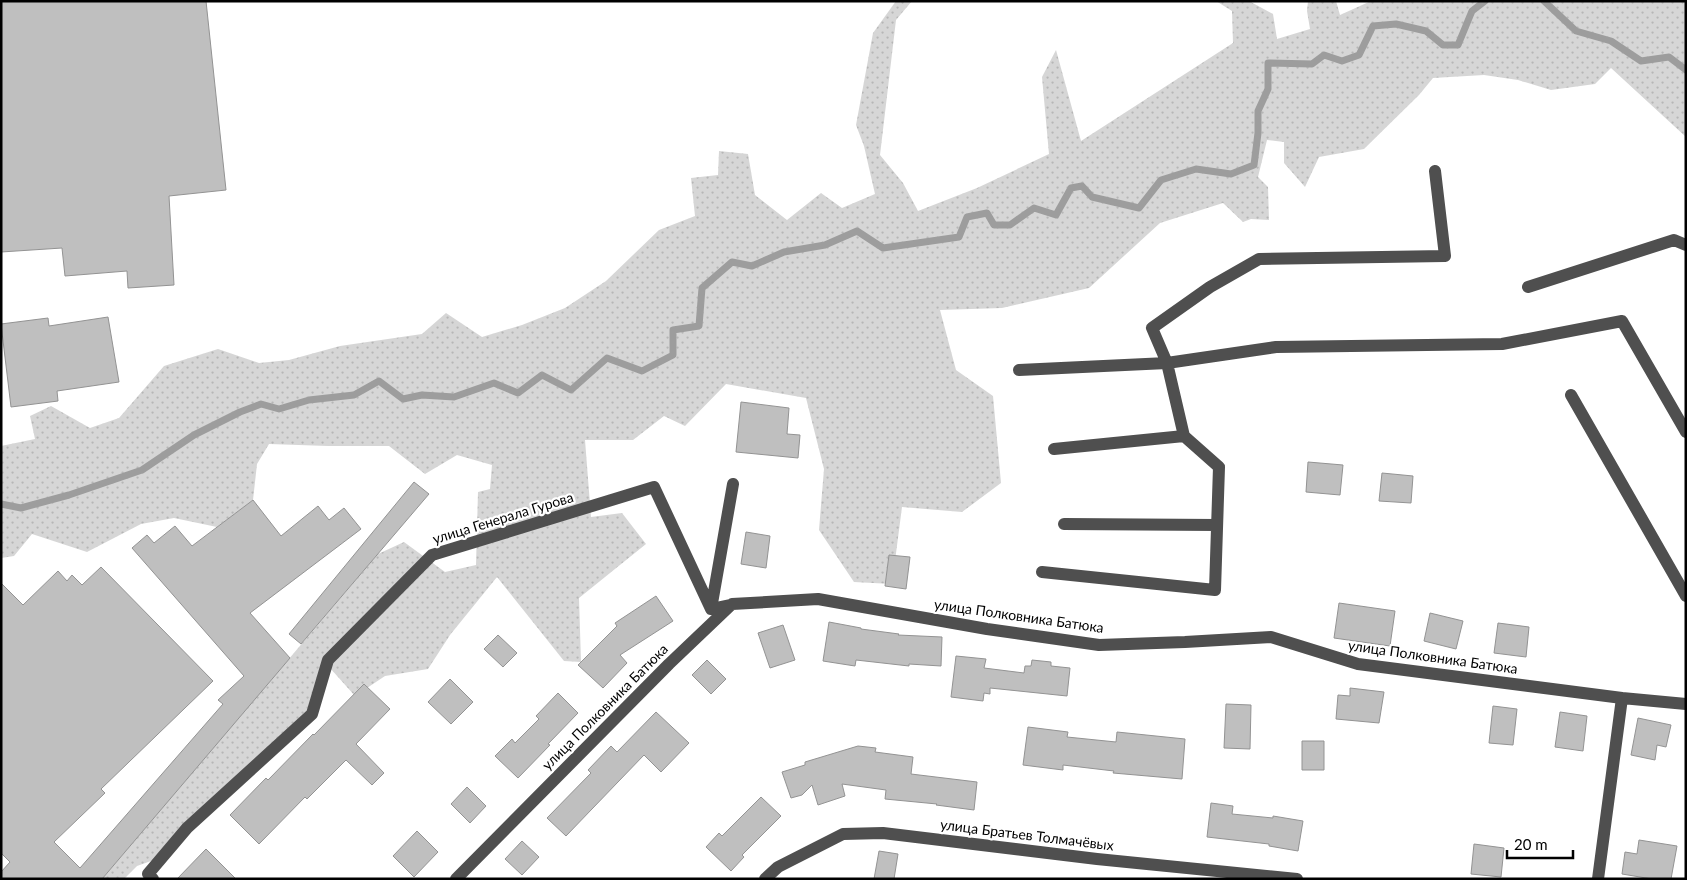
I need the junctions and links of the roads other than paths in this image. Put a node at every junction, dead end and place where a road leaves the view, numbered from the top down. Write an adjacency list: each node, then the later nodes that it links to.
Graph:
1 (1435, 171): 4 (street)
2 (1686, 245): 3 (street)
3 (1528, 287)
4 (1167, 363): 5 (street); 7 (street); 8 (street)
5 (1020, 370)
6 (1571, 395): 14 (street)
7 (1686, 432)
8 (1184, 436): 9 (street); 12 (street)
9 (1054, 449)
10 (733, 484): 16 (street)
11 (1064, 524): 12 (street)
12 (1217, 525): 13 (street)
13 (1042, 572)
14 (1686, 596)
15 (732, 604): 16 (street); 17 (street, улица Полковника Батюка); 20 (street, улица Полковника Батюка)
16 (711, 609): 19 (street, улица Генерала Гурова)
17 (1622, 698): 18 (street, улица Полковника Батюка); 23 (street)
18 (1686, 704)
19 (150, 876)
20 (456, 879)
21 (765, 879): 22 (street, улица Братьев Толмачёвых)
22 (1297, 879)
23 (1598, 879)

